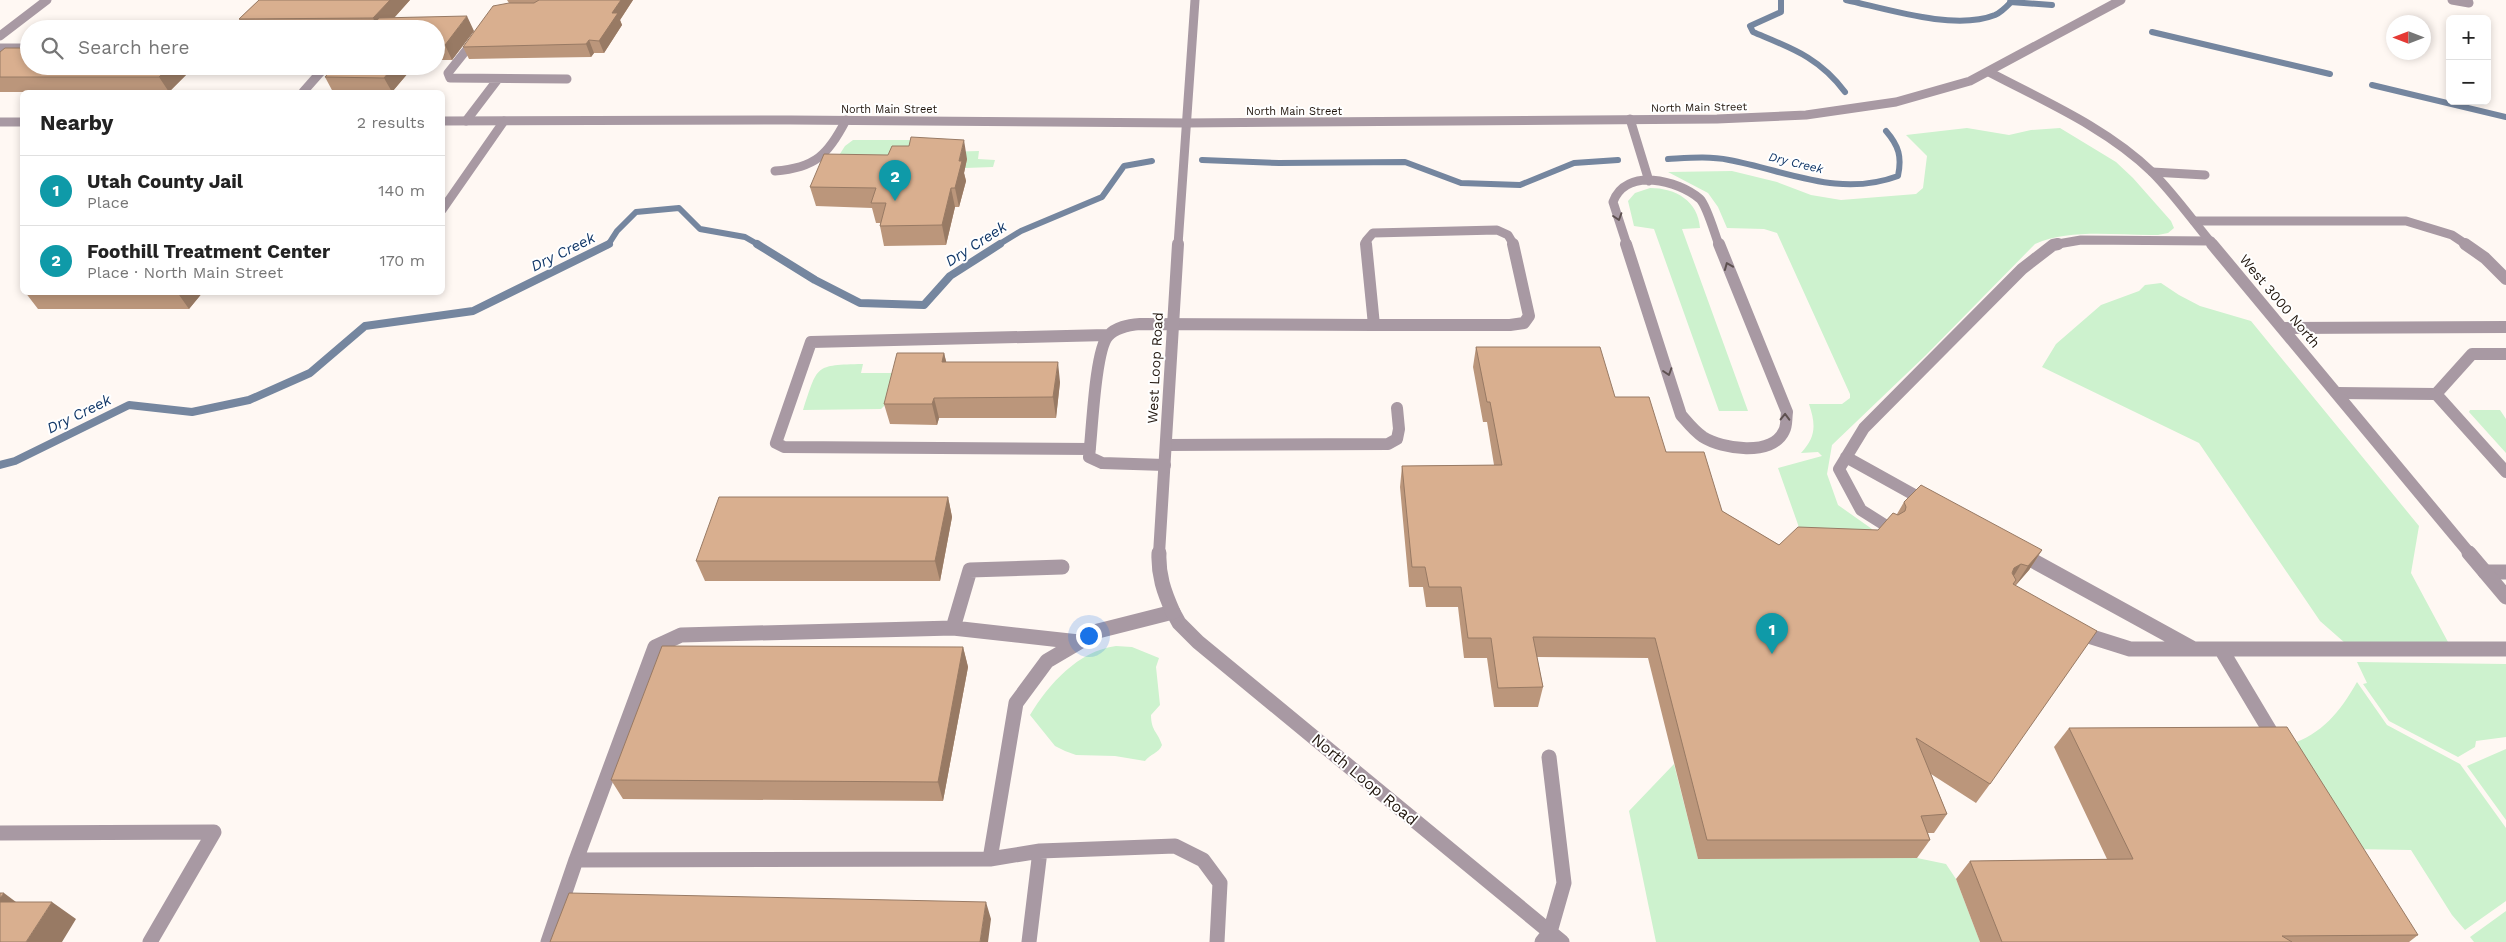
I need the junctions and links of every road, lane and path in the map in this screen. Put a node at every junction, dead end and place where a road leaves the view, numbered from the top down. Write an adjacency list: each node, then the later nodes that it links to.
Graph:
1 (47, 0): 6 (street)
2 (1195, 0): 24 (street, West Loop Road)
3 (2121, 0): 12 (street, North Main Street)
4 (2452, 0): 5 (street)
5 (2468, 0)
6 (21, 20)
7 (20, 21): 9 (street)
8 (483, 28): 14 (street)
9 (0, 36)
10 (0, 48): 11 (street)
11 (20, 48)
12 (1989, 72): 17 (street, North Main Street); 26 (street, West 3000 North)
13 (318, 75): 16 (street)
14 (498, 79): 15 (street); 20 (street)
15 (567, 79)
16 (305, 90)
17 (1630, 119): 24 (street, North Main Street); 28 (street)
18 (846, 120): 21 (street, North Main Street); 24 (street, North Main Street); 25 (street)
19 (445, 121): 20 (street, North Main Street)
20 (466, 121): 21 (street, North Main Street)
21 (504, 121): 29 (street)
22 (0, 122): 23 (street)
23 (20, 122)
24 (1185, 123): 33 (street, West Loop Road)
25 (775, 171)
26 (2152, 172): 27 (street); 30 (street, West 3000 North)
27 (2205, 175)
28 (1649, 182): 28 (street, one-way to 28)
29 (445, 206)
30 (2194, 221): 31 (street, West 3000 North); 32 (street)
31 (2211, 241): 36 (street, West 3000 North); 44 (street)
32 (2506, 279)
33 (1173, 324): 34 (street); 37 (street); 42 (street, West Loop Road)
34 (1374, 325): 34 (street)
35 (2506, 327): 36 (street)
36 (2283, 328): 39 (street, West 3000 North)
37 (1107, 335): 43 (street); 43 (street)
38 (2506, 354): 40 (street)
39 (2337, 393): 40 (street); 51 (street, West 3000 North)
40 (2436, 394): 46 (street)
41 (1396, 408): 42 (street)
42 (1166, 445): 45 (street, West Loop Road)
43 (1090, 449): 45 (street)
44 (1846, 457): 47 (street); 48 (street)
45 (1165, 465): 54 (street, West Loop Road)
46 (2506, 472)
47 (1935, 506)
48 (1888, 527)
49 (2010, 548): 58 (street)
50 (1062, 567): 56 (street)
51 (2485, 572): 52 (street); 53 (street, West 3000 North)
52 (2506, 572)
53 (2506, 597)
54 (1173, 612): 57 (street); 67 (street, North Loop Road)
55 (2066, 627): 58 (street)
56 (953, 628): 57 (street); 66 (street)
57 (1079, 642): 65 (street)
58 (2194, 649): 59 (street)
59 (2221, 649): 60 (street); 62 (street)
60 (2506, 649)
61 (1549, 758): 67 (street)
62 (2286, 758)
63 (0, 833): 68 (street)
64 (1040, 851): 65 (street); 70 (street); 71 (street)
65 (990, 859): 66 (street)
66 (576, 860): 69 (street)
67 (1551, 939)
68 (150, 942)
69 (548, 942)
70 (1029, 942)
71 (1217, 942)

